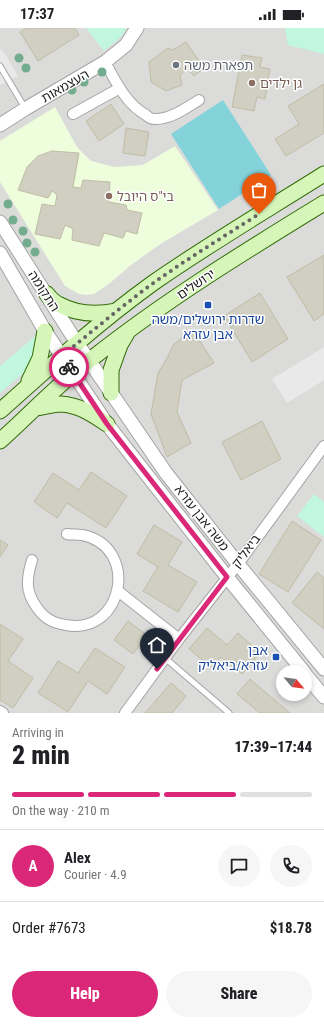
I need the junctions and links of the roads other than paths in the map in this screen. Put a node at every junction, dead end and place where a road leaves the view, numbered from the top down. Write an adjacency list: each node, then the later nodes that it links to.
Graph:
1 (137, 28): 2 (street, העצמאות)
2 (105, 62): 4 (street); 6 (street, העצמאות)
3 (0, 66): 6 (lane, העצמאות)
4 (120, 88): 5 (street); 7 (street)
5 (199, 100)
6 (26, 109): 8 (street, העצמאות)
7 (73, 114)
8 (0, 125)
9 (324, 174): 14 (main road)
10 (324, 203): 15 (main road, ירושלים)
11 (0, 222): 13 (street, התקומה)
12 (0, 253): 16 (street, התקומה)
13 (46, 294): 14 (main road); 17 (street, התקומה)
14 (117, 311): 17 (main road)
15 (129, 330): 19 (main road, ירושלים); 22 (main road)
16 (45, 331): 18 (street, התקומה); 21 (main road)
17 (78, 343): 18 (main road); 19 (street, התקומה)
18 (62, 356): 20 (street, התקומה); 21 (main road)
19 (89, 360): 20 (main road, ירושלים); 22 (street, משה אבן עזרא)
20 (74, 374): 23 (main road, ירושלים); 25 (street, משה אבן עזרא)
21 (26, 388): 24 (main road)
22 (110, 393): 30 (street, משה אבן עזרא)
23 (36, 408): 25 (main road); 26 (main road)
24 (0, 412)
25 (107, 424): 31 (street, משה אבן עזרא)
26 (0, 441)
27 (324, 446): 30 (street, ביאליק)
28 (67, 534): 32 (street)
29 (32, 560): 32 (street)
30 (238, 564): 31 (street, ביאליק); 36 (street, משה אבן עזרא)
31 (227, 577): 33 (street, ביאליק); 35 (street, משה אבן עזרא)
32 (118, 591): 33 (street)
33 (179, 639): 34 (street, ביאליק)
34 (165, 658): 41 (street, ביאליק); 42 (lane)
35 (298, 665)
36 (324, 669)
37 (312, 683): 38 (street, משה אבן עזרא)
38 (324, 697)
39 (0, 711): 40 (street)
40 (3, 713)
41 (125, 713)
42 (229, 713)

